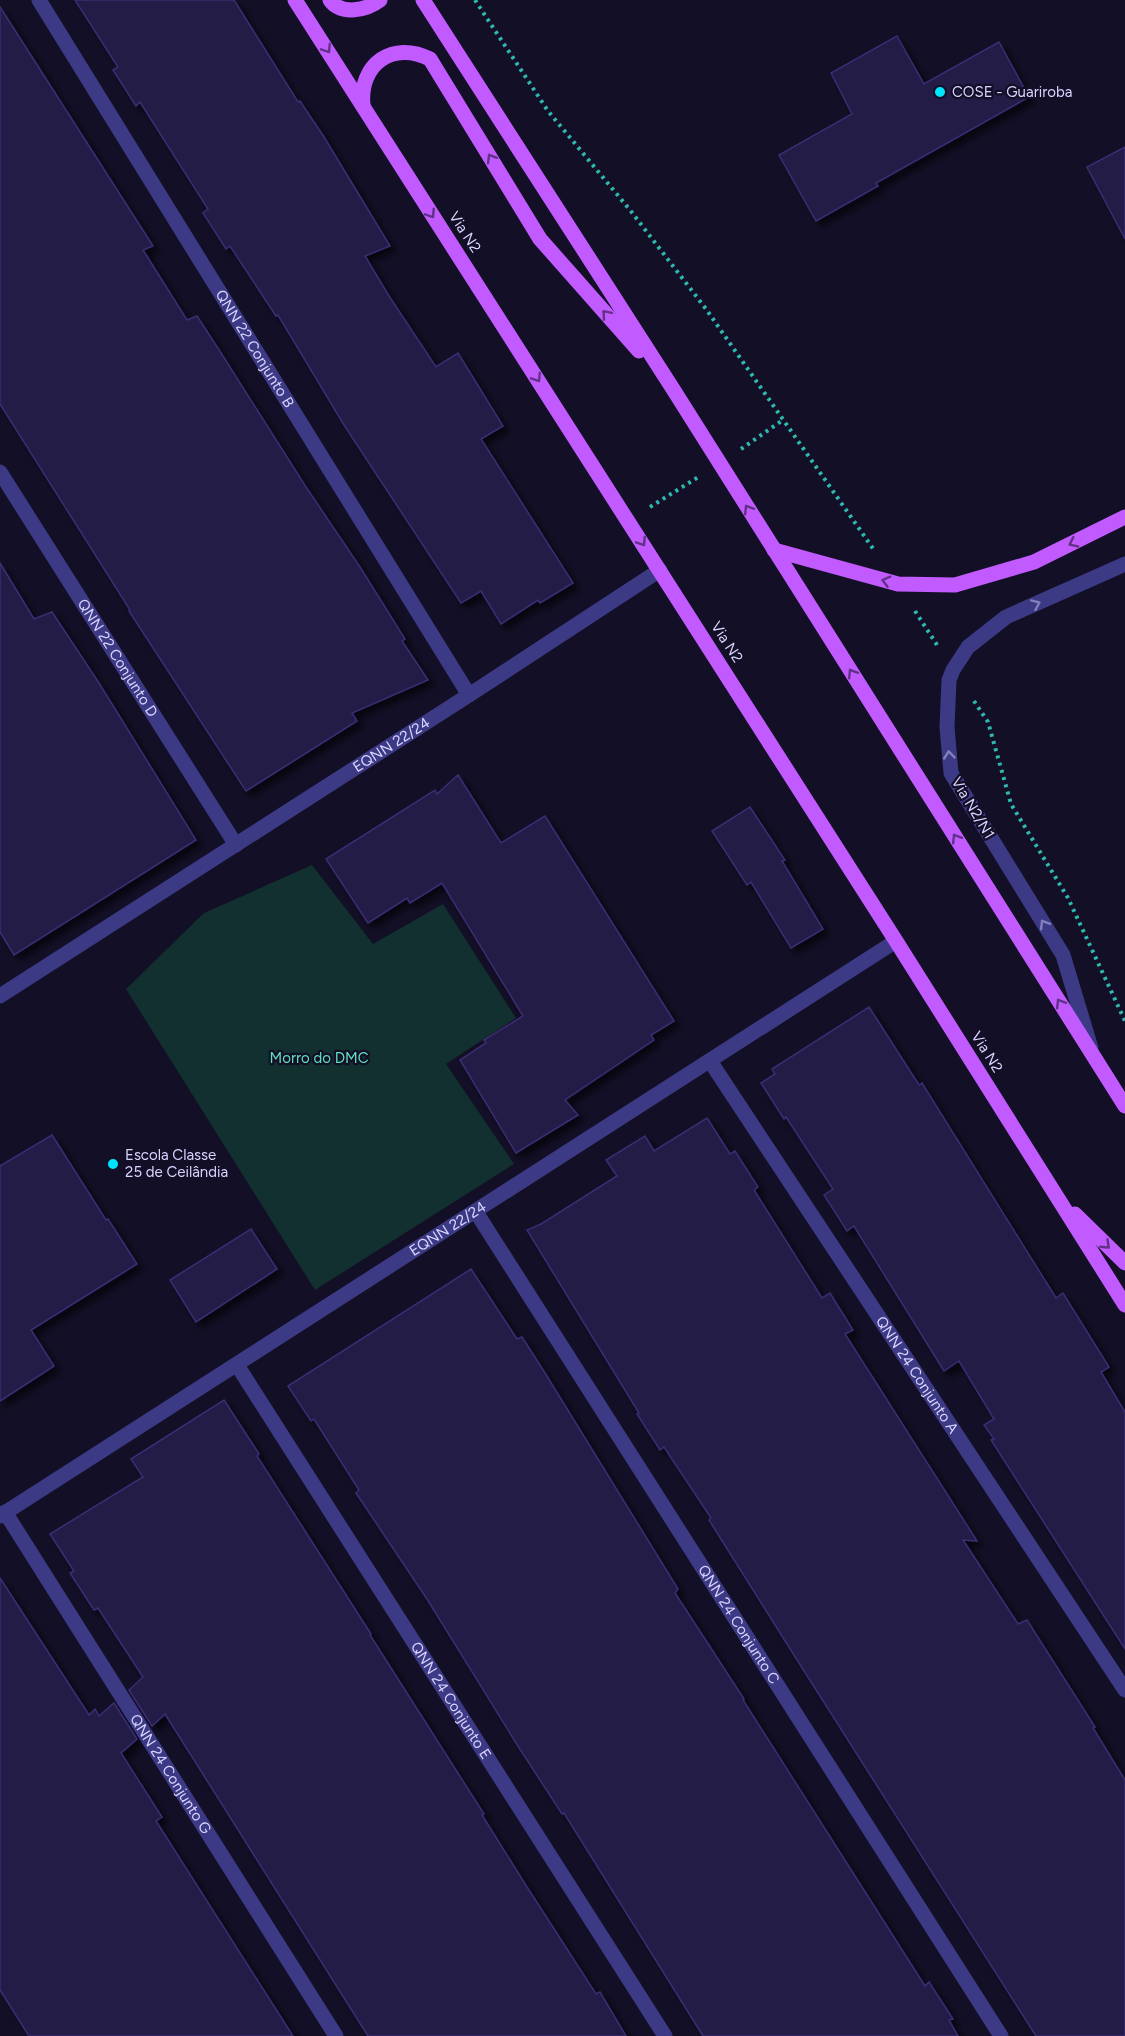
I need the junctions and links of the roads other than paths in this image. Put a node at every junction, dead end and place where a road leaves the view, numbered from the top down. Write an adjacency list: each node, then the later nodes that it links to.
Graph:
1 (39, 0): 13 (street, QNN 22 Conjunto B)
2 (295, 0): 6 (main road, Via N2, one-way to 6)
3 (330, 0): 4 (main road)
4 (380, 0)
5 (423, 0): 7 (main road)
6 (363, 106): 7 (main road, one-way to 6); 12 (main road, Via N2, one-way to 12)
7 (673, 389): 10 (main road, one-way to 7)
8 (0, 471): 14 (street, QNN 22 Conjunto D)
9 (1125, 517): 10 (main road, one-way to 10)
10 (774, 550): 17 (main road, one-way to 10)
11 (1125, 564): 17 (street, Via N2/N1, one-way to 11)
12 (660, 570): 13 (street, EQNN 22/24); 15 (main road, Via N2)
13 (469, 695): 14 (street, EQNN 22/24)
14 (236, 845): 16 (street, EQNN 22/24)
15 (896, 941): 18 (street, EQNN 22/24); 20 (main road, Via N2)
16 (0, 996)
17 (1094, 1056): 19 (main road)
18 (710, 1061): 21 (street, EQNN 22/24); 26 (street, QNN 24 Conjunto A)
19 (1125, 1106)
20 (1057, 1198): 22 (main road, one-way to 22); 23 (main road, Via N2)
21 (476, 1212): 24 (street, EQNN 22/24); 29 (street, QNN 24 Conjunto C)
22 (1125, 1263)
23 (1125, 1305)
24 (237, 1365): 25 (street, EQNN 22/24); 28 (street, QNN 24 Conjunto E)
25 (3, 1514): 27 (street, QNN 24 Conjunto G)
26 (1125, 1690)
27 (336, 2036)
28 (665, 2036)
29 (1001, 2036)

